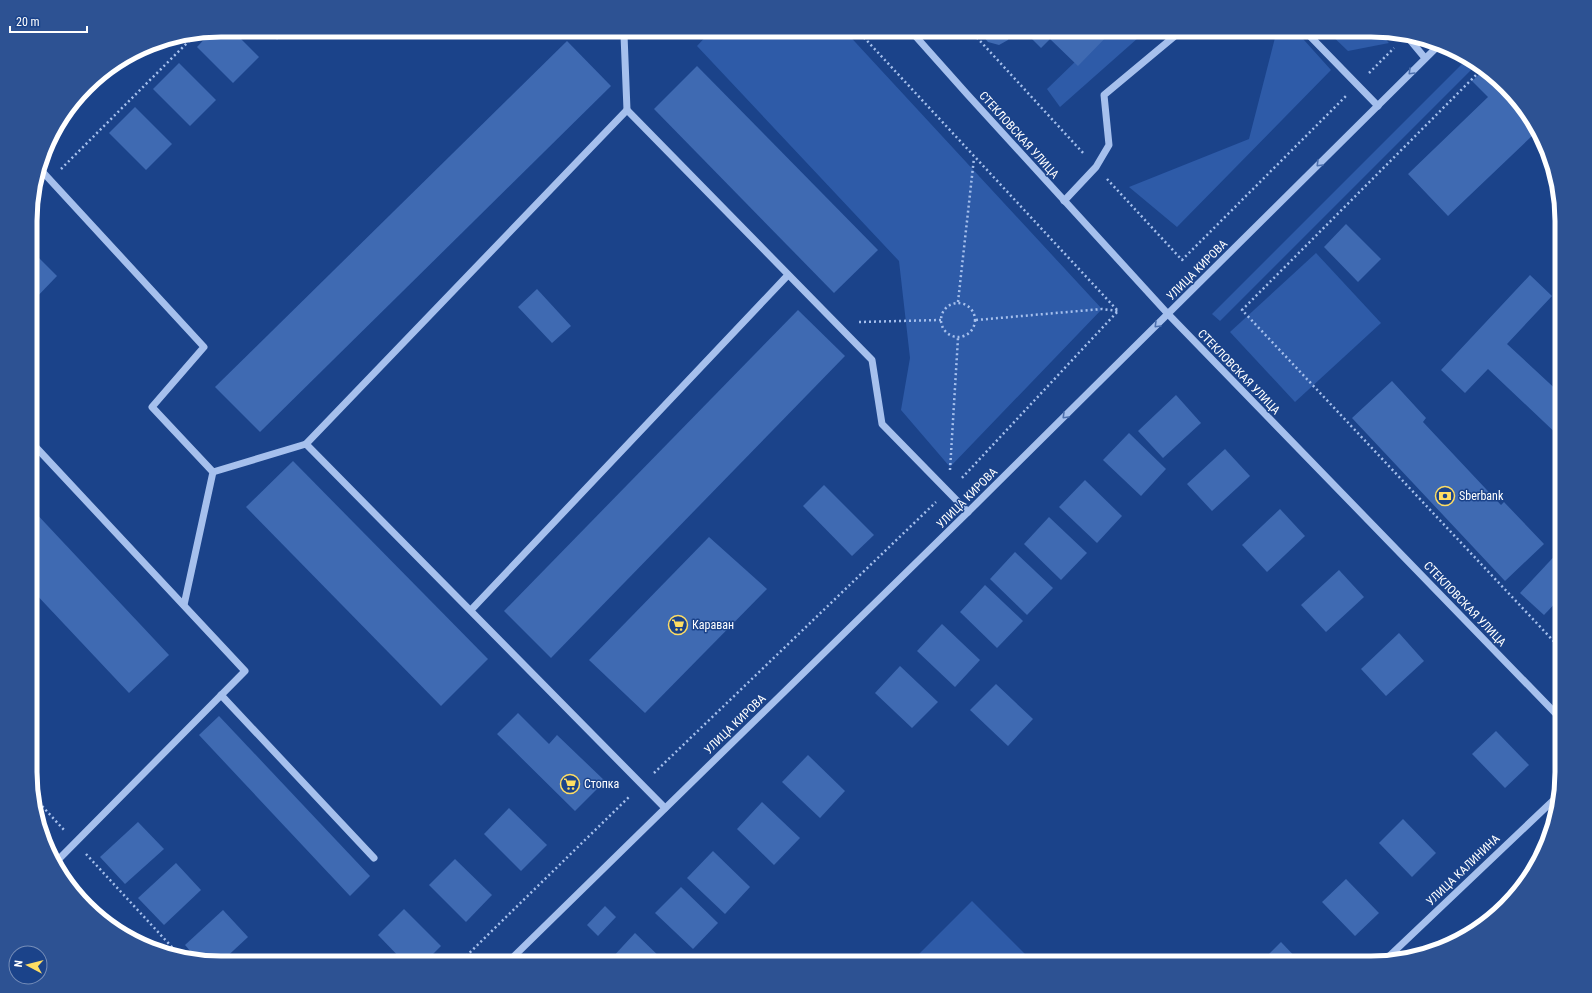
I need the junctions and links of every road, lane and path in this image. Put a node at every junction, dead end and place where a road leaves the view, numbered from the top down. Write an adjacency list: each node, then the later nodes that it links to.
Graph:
1 (627, 37): 15 (street)
2 (863, 37): 16 (path)
3 (916, 37): 21 (street, СТЕКЛОВСКАЯ УЛИЦА)
4 (976, 37): 17 (path)
5 (1174, 37): 17 (street)
6 (1311, 37): 13 (street)
7 (191, 40): 19 (path)
8 (1401, 40): 13 (path)
9 (1412, 42): 11 (street)
10 (1435, 49): 11 (street, УЛИЦА КИРОВА)
11 (1425, 58): 14 (street, УЛИЦА КИРОВА, one-way to 14)
12 (1479, 72): 38 (path)
13 (1357, 84): 14 (street); 17 (path)
14 (1378, 106): 25 (street, УЛИЦА КИРОВА, one-way to 25)
15 (627, 110): 22 (street); 30 (street)
16 (974, 158): 23 (path); 24 (path)
17 (1096, 167): 21 (street)
18 (43, 172): 19 (street)
19 (50, 180): 20 (path); 32 (street)
20 (40, 192)
21 (1064, 201): 25 (street, СТЕКЛОВСКАЯ УЛИЦА)
22 (788, 275): 28 (street); 37 (street)
23 (958, 302): 26 (path); 27 (path)
24 (1118, 311): 27 (path); 33 (path)
25 (1168, 314): 35 (street, УЛИЦА КИРОВА, one-way to 35); 40 (street, СТЕКЛОВСКАЯ УЛИЦА)
26 (941, 320): 28 (path); 29 (path)
27 (976, 320): 29 (path)
28 (836, 323): 34 (street)
29 (958, 338): 34 (path)
30 (306, 444): 32 (street); 37 (street)
31 (37, 448): 36 (street)
32 (213, 472): 36 (street)
33 (961, 478)
34 (948, 491): 35 (street); 41 (path)
35 (968, 512): 44 (street, УЛИЦА КИРОВА)
36 (184, 605): 39 (street)
37 (471, 610): 41 (street)
38 (1555, 643)
39 (222, 695): 45 (street); 46 (street)
40 (1555, 713)
41 (642, 784): 44 (street); 50 (path)
42 (1552, 802): 49 (street, УЛИЦА КАЛИНИНА)
43 (40, 804): 45 (path)
44 (665, 808): 51 (street, УЛИЦА КИРОВА)
45 (75, 842): 47 (street); 48 (path)
46 (374, 858)
47 (59, 859)
48 (175, 950)
49 (1391, 955)
50 (466, 956)
51 (514, 956)

